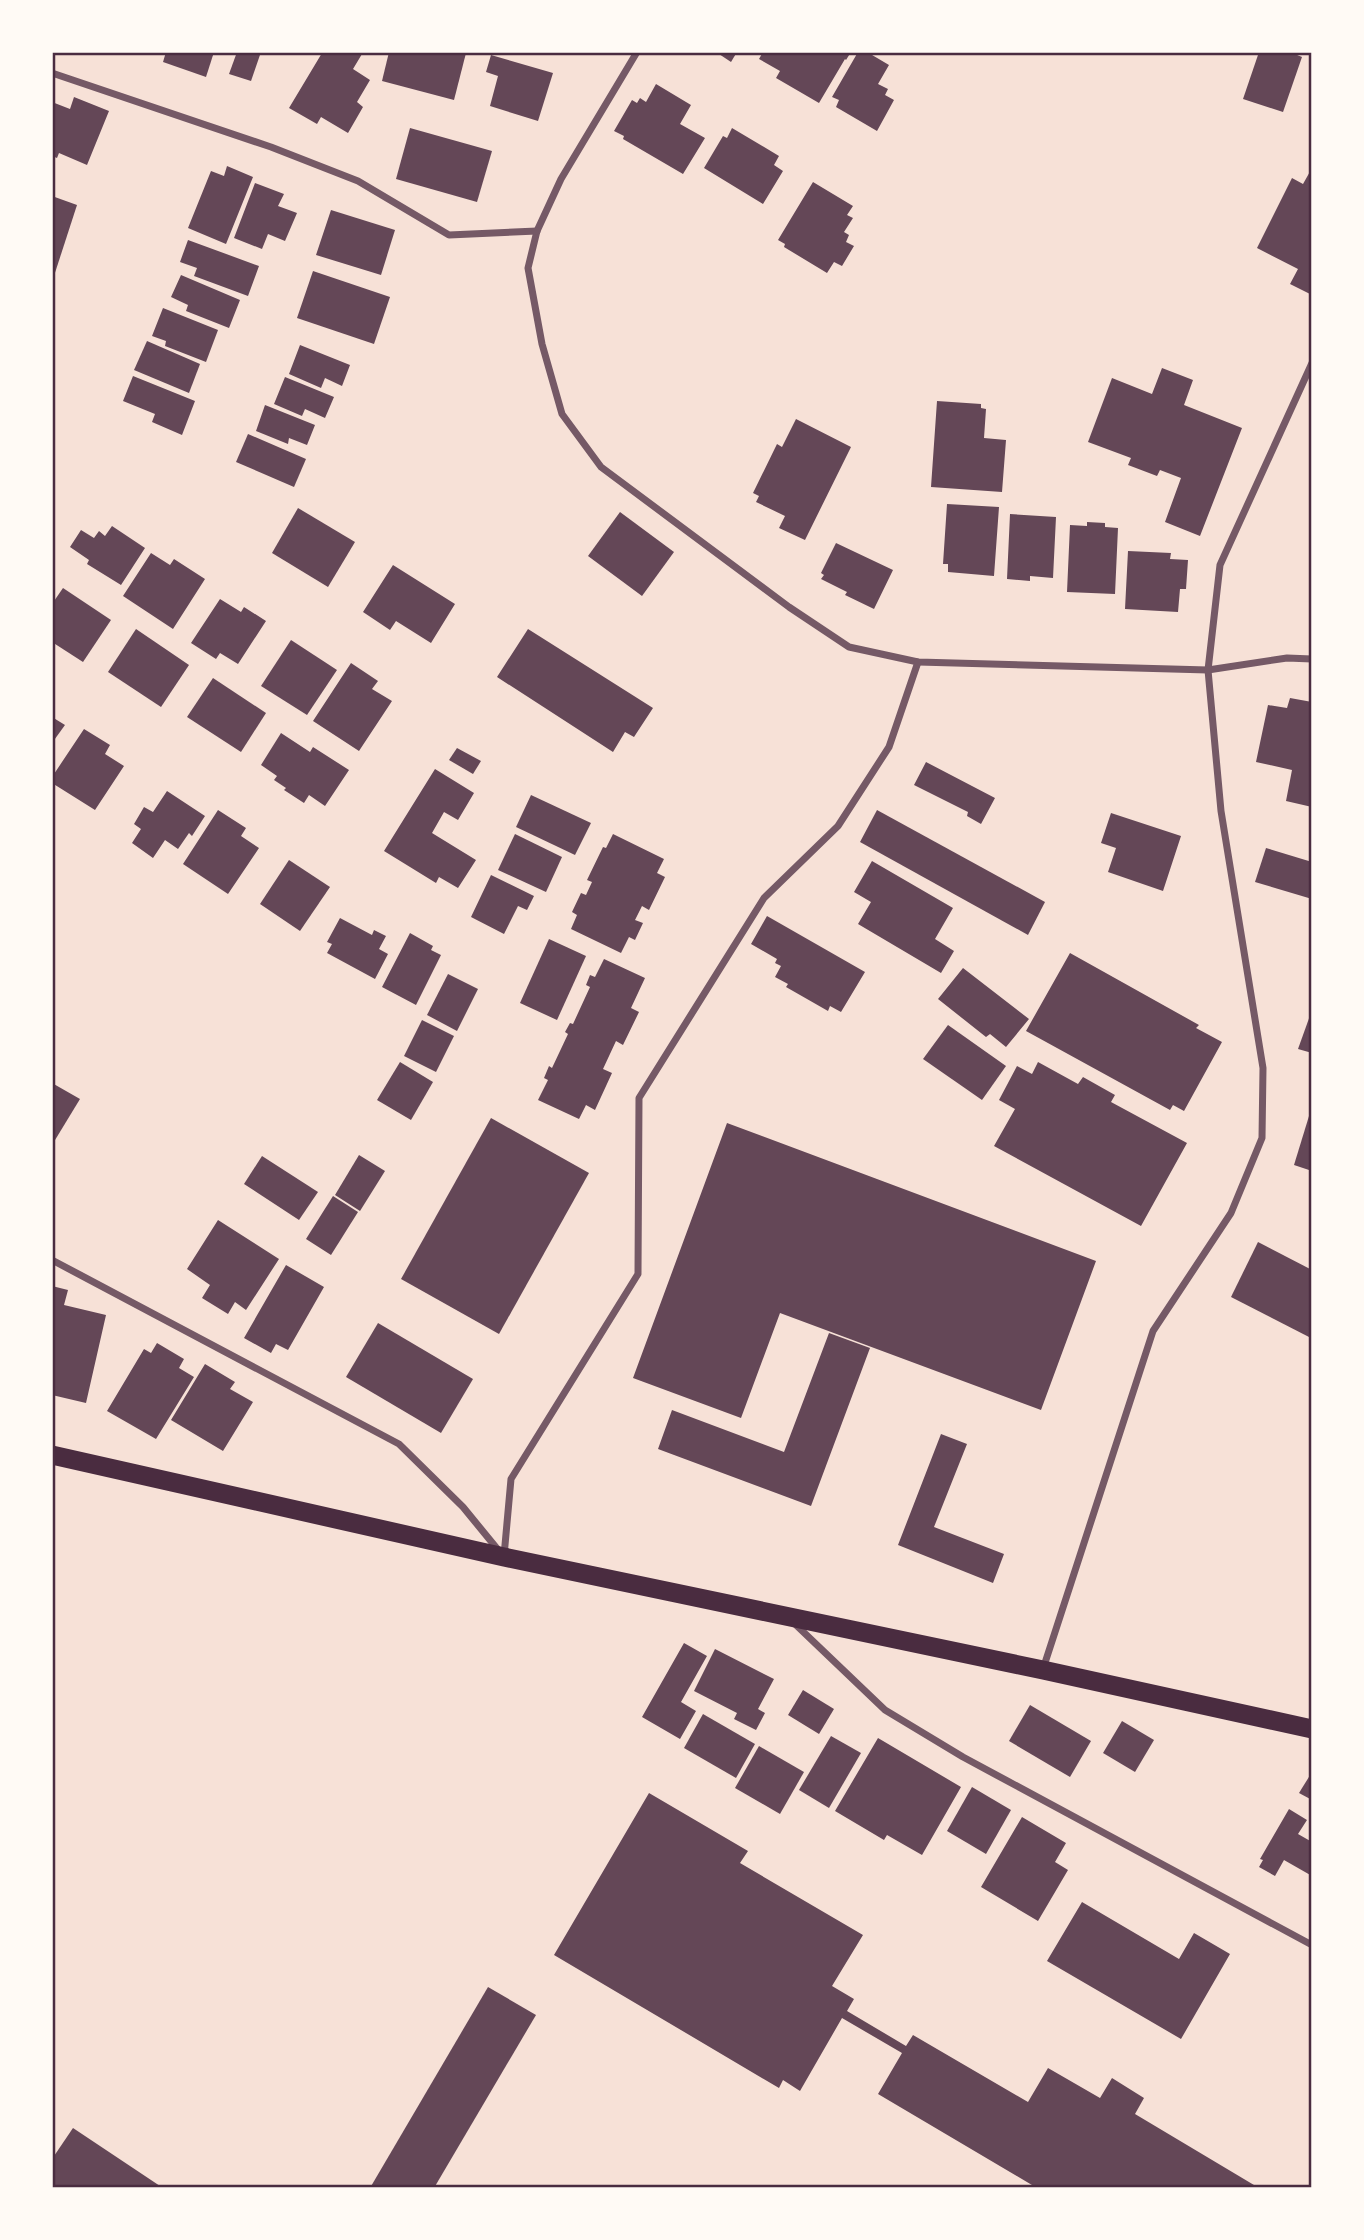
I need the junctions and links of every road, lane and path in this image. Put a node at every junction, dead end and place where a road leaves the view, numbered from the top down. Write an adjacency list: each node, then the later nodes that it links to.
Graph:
1 (637, 52): 3 (street)
2 (52, 73): 3 (street)
3 (537, 231): 6 (street)
4 (1311, 363): 7 (street)
5 (1311, 659): 7 (street)
6 (918, 662): 7 (street); 10 (street)
7 (1208, 670): 12 (street)
8 (52, 1260): 10 (street)
9 (52, 1455): 10 (highway)
10 (504, 1558): 11 (highway)
11 (787, 1617): 12 (highway); 14 (street)
12 (1043, 1670): 13 (highway)
13 (1311, 1729)
14 (1311, 1945)

